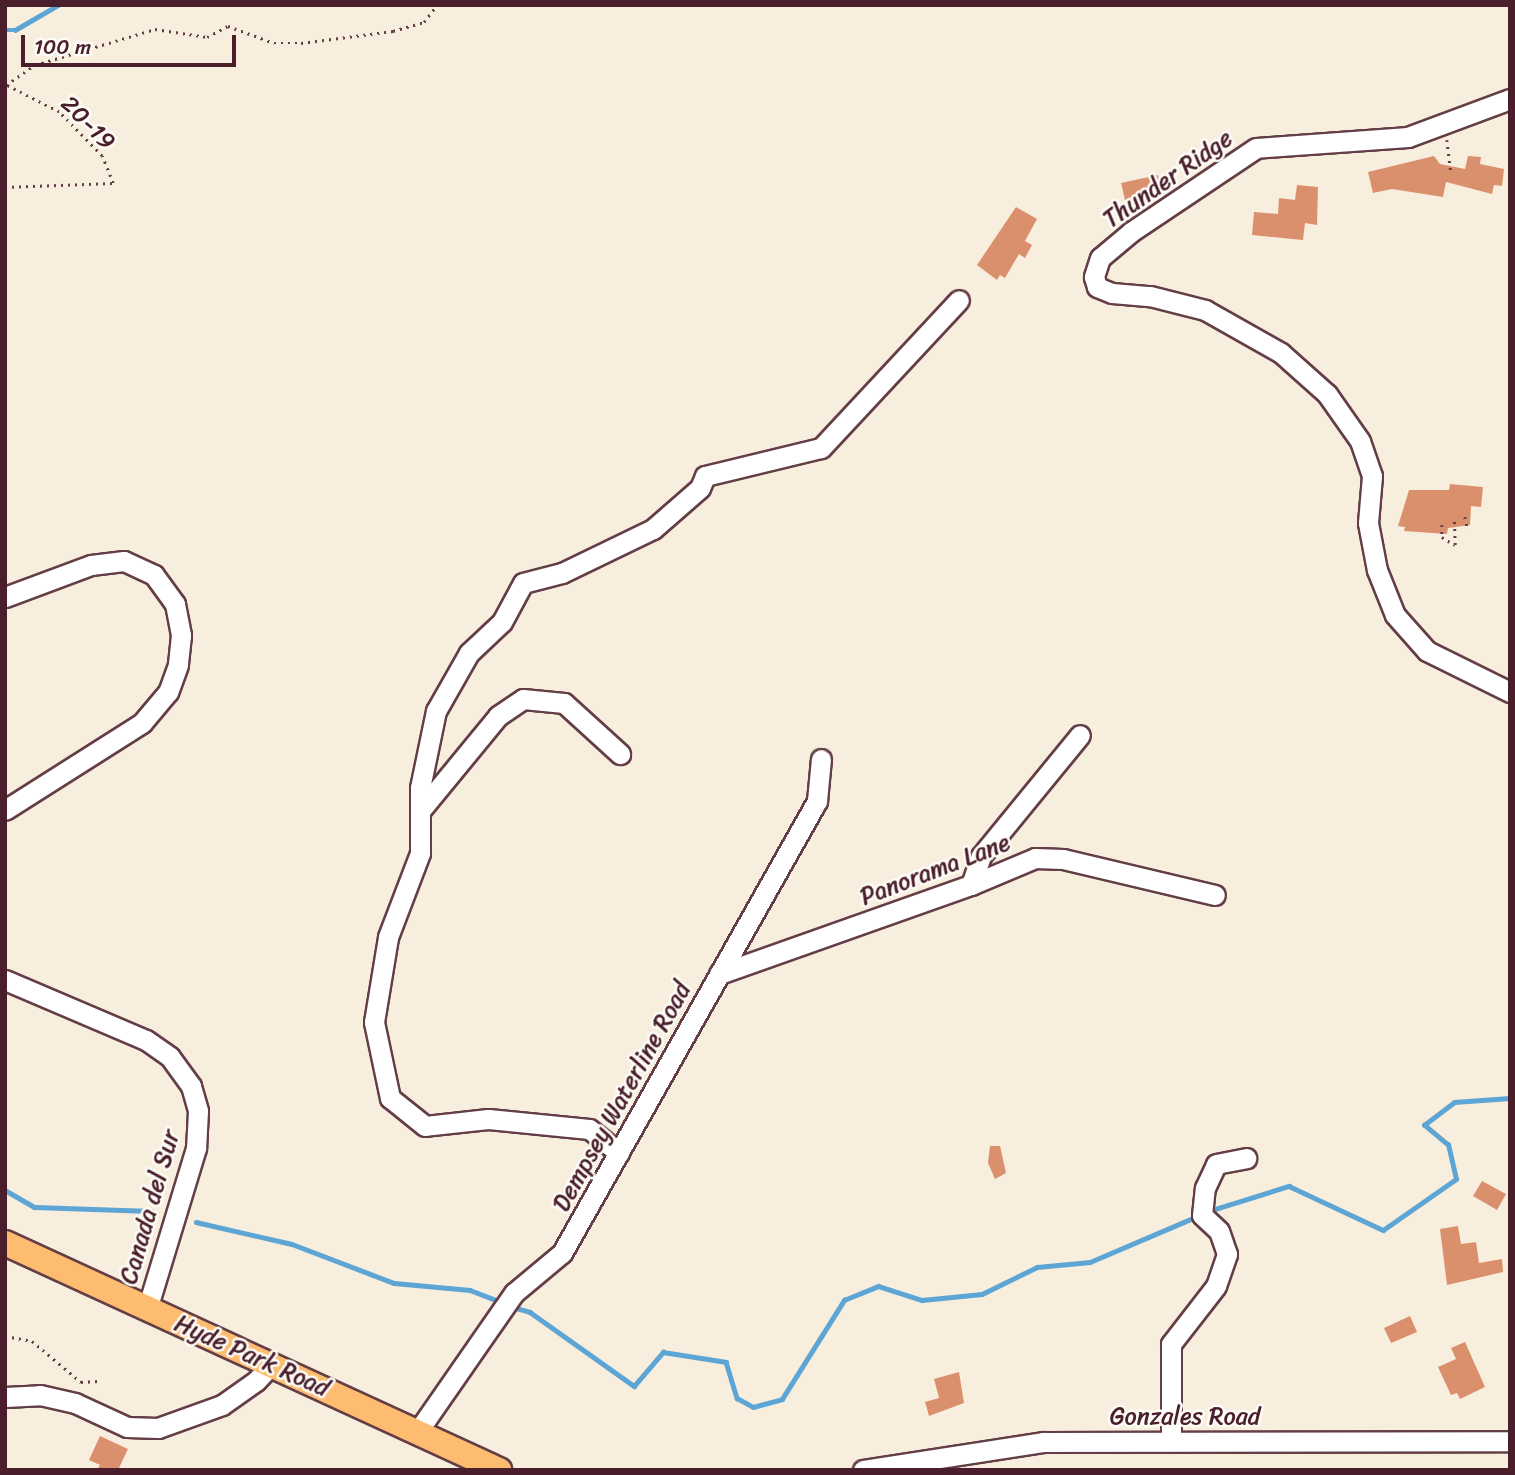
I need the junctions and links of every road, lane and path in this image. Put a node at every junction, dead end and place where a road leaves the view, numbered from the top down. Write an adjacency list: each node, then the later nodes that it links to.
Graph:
1 (437, 5): 2 (path)
2 (6, 85): 6 (path, 20-19)
3 (1510, 99): 13 (street, Thunder Ridge)
4 (1441, 132): 5 (path)
5 (1451, 172)
6 (5, 187)
7 (959, 300): 18 (street)
8 (1465, 517): 11 (path)
9 (1454, 520): 10 (path)
10 (1442, 525)
11 (1468, 531)
12 (5, 597): 17 (street)
13 (1510, 692)
14 (1080, 735): 19 (street)
15 (621, 754): 18 (street)
16 (821, 759): 21 (street, Dempsey Waterline Road)
17 (5, 810)
18 (420, 811): 23 (street)
19 (971, 885): 20 (street, Panorama Lane); 21 (street, Panorama Lane)
20 (1215, 895)
21 (719, 974): 23 (street, Dempsey Waterline Road)
22 (5, 980): 26 (street, Canada del Sur)
23 (619, 1153): 31 (street, Dempsey Waterline Road)
24 (1246, 1158): 32 (street)
25 (5, 1243): 26 (main road, Hyde Park Road)
26 (147, 1309): 28 (main road, Hyde Park Road)
27 (5, 1336): 29 (path)
28 (271, 1365): 30 (street); 31 (main road, Hyde Park Road)
29 (99, 1381)
30 (5, 1397)
31 (418, 1431): 34 (main road, Hyde Park Road)
32 (1171, 1440): 33 (street, Gonzales Road); 35 (street, Gonzales Road)
33 (1510, 1441)
34 (499, 1470)
35 (863, 1470)

